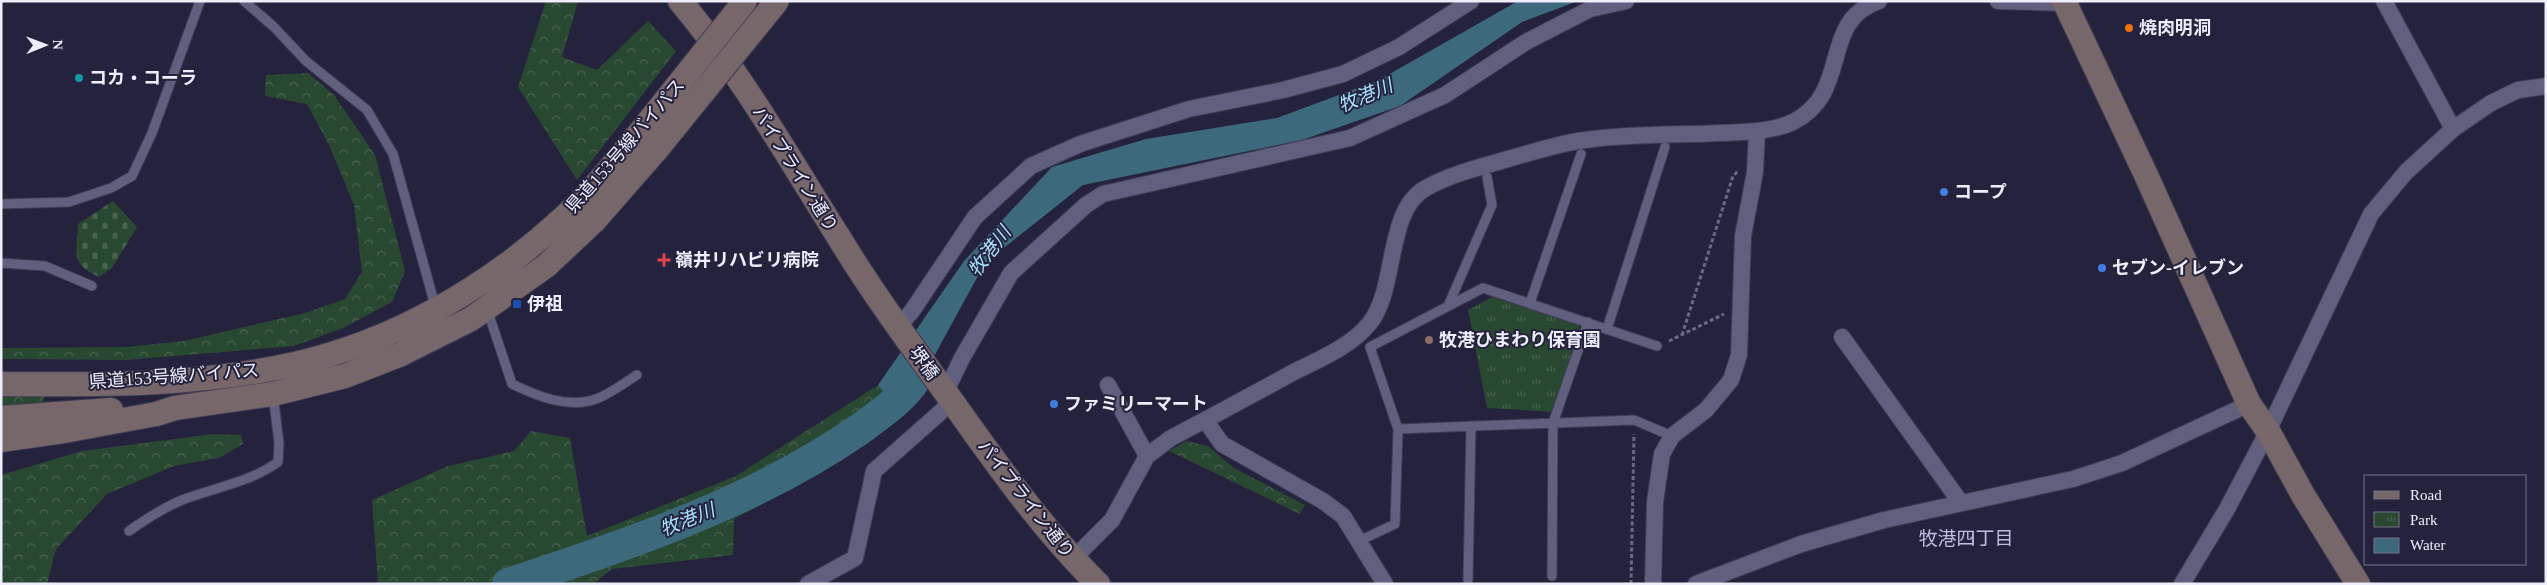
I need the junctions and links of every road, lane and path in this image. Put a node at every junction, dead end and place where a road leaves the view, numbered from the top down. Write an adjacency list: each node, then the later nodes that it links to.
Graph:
1 (200, 1): 19 (lane)
2 (244, 1): 25 (lane)
3 (680, 1): 29 (main road, パイプライン通り)
4 (745, 1): 25 (main road, 県道153号線バイパス, bridge)
5 (776, 1): 26 (main road, 県道153号線バイパス, bridge)
6 (1471, 1): 29 (street)
7 (1626, 1): 37 (street)
8 (1879, 1): 14 (street)
9 (1998, 1): 11 (street)
10 (2384, 1): 13 (street)
11 (2065, 2): 38 (main road)
12 (2546, 86): 13 (street)
13 (2453, 129): 46 (street)
14 (1757, 131): 16 (street); 41 (street)
15 (1665, 147): 28 (lane)
16 (1757, 150): 24 (street); 30 (path)
17 (1581, 154): 22 (lane)
18 (1486, 177): 23 (lane)
19 (1, 204)
20 (1, 263): 21 (lane)
21 (92, 286)
22 (1530, 303): 23 (lane); 27 (lane)
23 (1448, 306): 45 (lane)
24 (1740, 306): 30 (path); 47 (street)
25 (436, 309): 34 (main road, 県道153号線バイパス)
26 (487, 309): 33 (lane); 36 (main road, 県道153号線バイパス)
27 (1588, 322): 28 (lane); 43 (lane)
28 (1607, 329): 32 (lane)
29 (902, 333): 37 (main road, 堺橋)
30 (1682, 335): 32 (path)
31 (1842, 336): 50 (street)
32 (1657, 346)
33 (637, 375)
34 (1, 384)
35 (1108, 385): 49 (street)
36 (273, 394): 39 (main road, 県道153号線バイパス); 51 (lane)
37 (946, 394): 53 (main road, パイプライン通り); 56 (street)
38 (2249, 404): 46 (main road); 50 (street)
39 (175, 408): 40 (main road); 48 (main road)
40 (1, 418)
41 (1206, 420): 49 (street); 52 (street)
42 (1634, 420): 43 (lane); 47 (lane); 59 (path)
43 (1554, 423): 44 (lane); 54 (lane)
44 (1471, 426): 45 (lane); 55 (lane)
45 (1398, 429): 52 (lane)
46 (2268, 431): 62 (street); 63 (main road)
47 (1672, 436): 60 (street)
48 (1, 440)
49 (1147, 456): 53 (street)
50 (1961, 504): 61 (street)
51 (129, 530)
52 (1359, 541): 58 (street)
53 (1073, 559): 57 (main road, パイプライン通り)
54 (1552, 576)
55 (1468, 580)
56 (808, 584)
57 (1098, 584)
58 (1385, 584)
59 (1631, 584)
60 (1653, 584)
61 (1696, 584)
62 (2182, 584)
63 (2358, 584)

